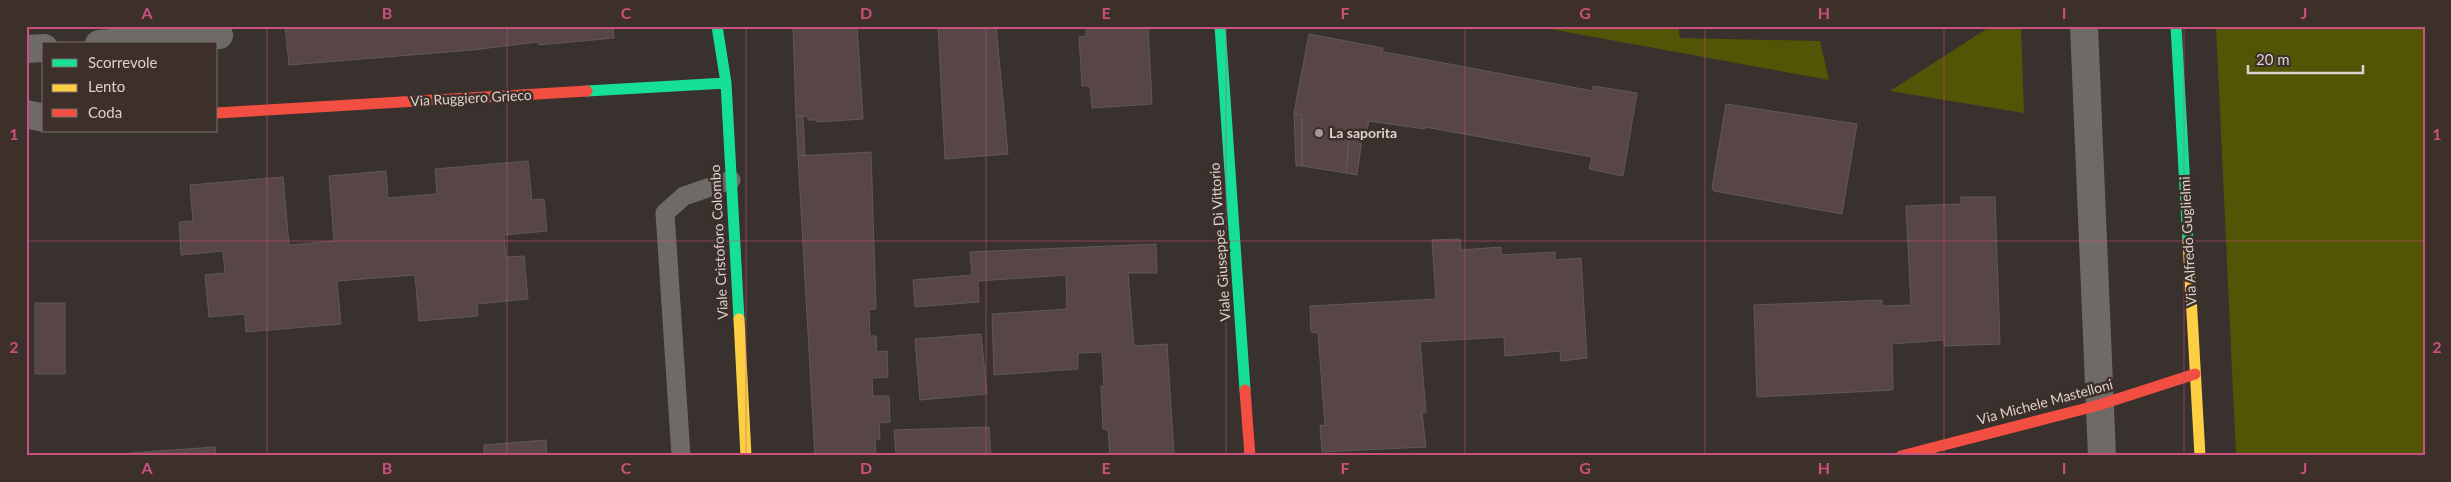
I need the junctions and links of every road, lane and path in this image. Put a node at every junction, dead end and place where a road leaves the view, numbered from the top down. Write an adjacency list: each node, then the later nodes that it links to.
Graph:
1 (718, 26): 9 (street, Viale Cristoforo Colombo)
2 (1220, 26): 18 (street, Viale Giuseppe Di Vittorio)
3 (2084, 26): 15 (street)
4 (2176, 26): 14 (street, Via Alfredo Guglielmi)
5 (219, 36): 6 (street)
6 (129, 42)
7 (42, 48): 8 (street)
8 (26, 49)
9 (726, 83): 10 (street, Via Ruggiero Grieco); 13 (street, Viale Cristoforo Colombo)
10 (218, 113)
11 (26, 114): 12 (street)
12 (42, 118)
13 (731, 180): 16 (lane); 17 (street, Viale Cristoforo Colombo)
14 (2195, 374): 15 (street, Via Michele Mastelloni); 21 (street, Via Alfredo Guglielmi)
15 (2099, 405): 19 (street, Via Michele Mastelloni); 20 (street)
16 (681, 456)
17 (746, 456)
18 (1250, 456)
19 (1901, 456)
20 (2102, 456)
21 (2200, 456)

